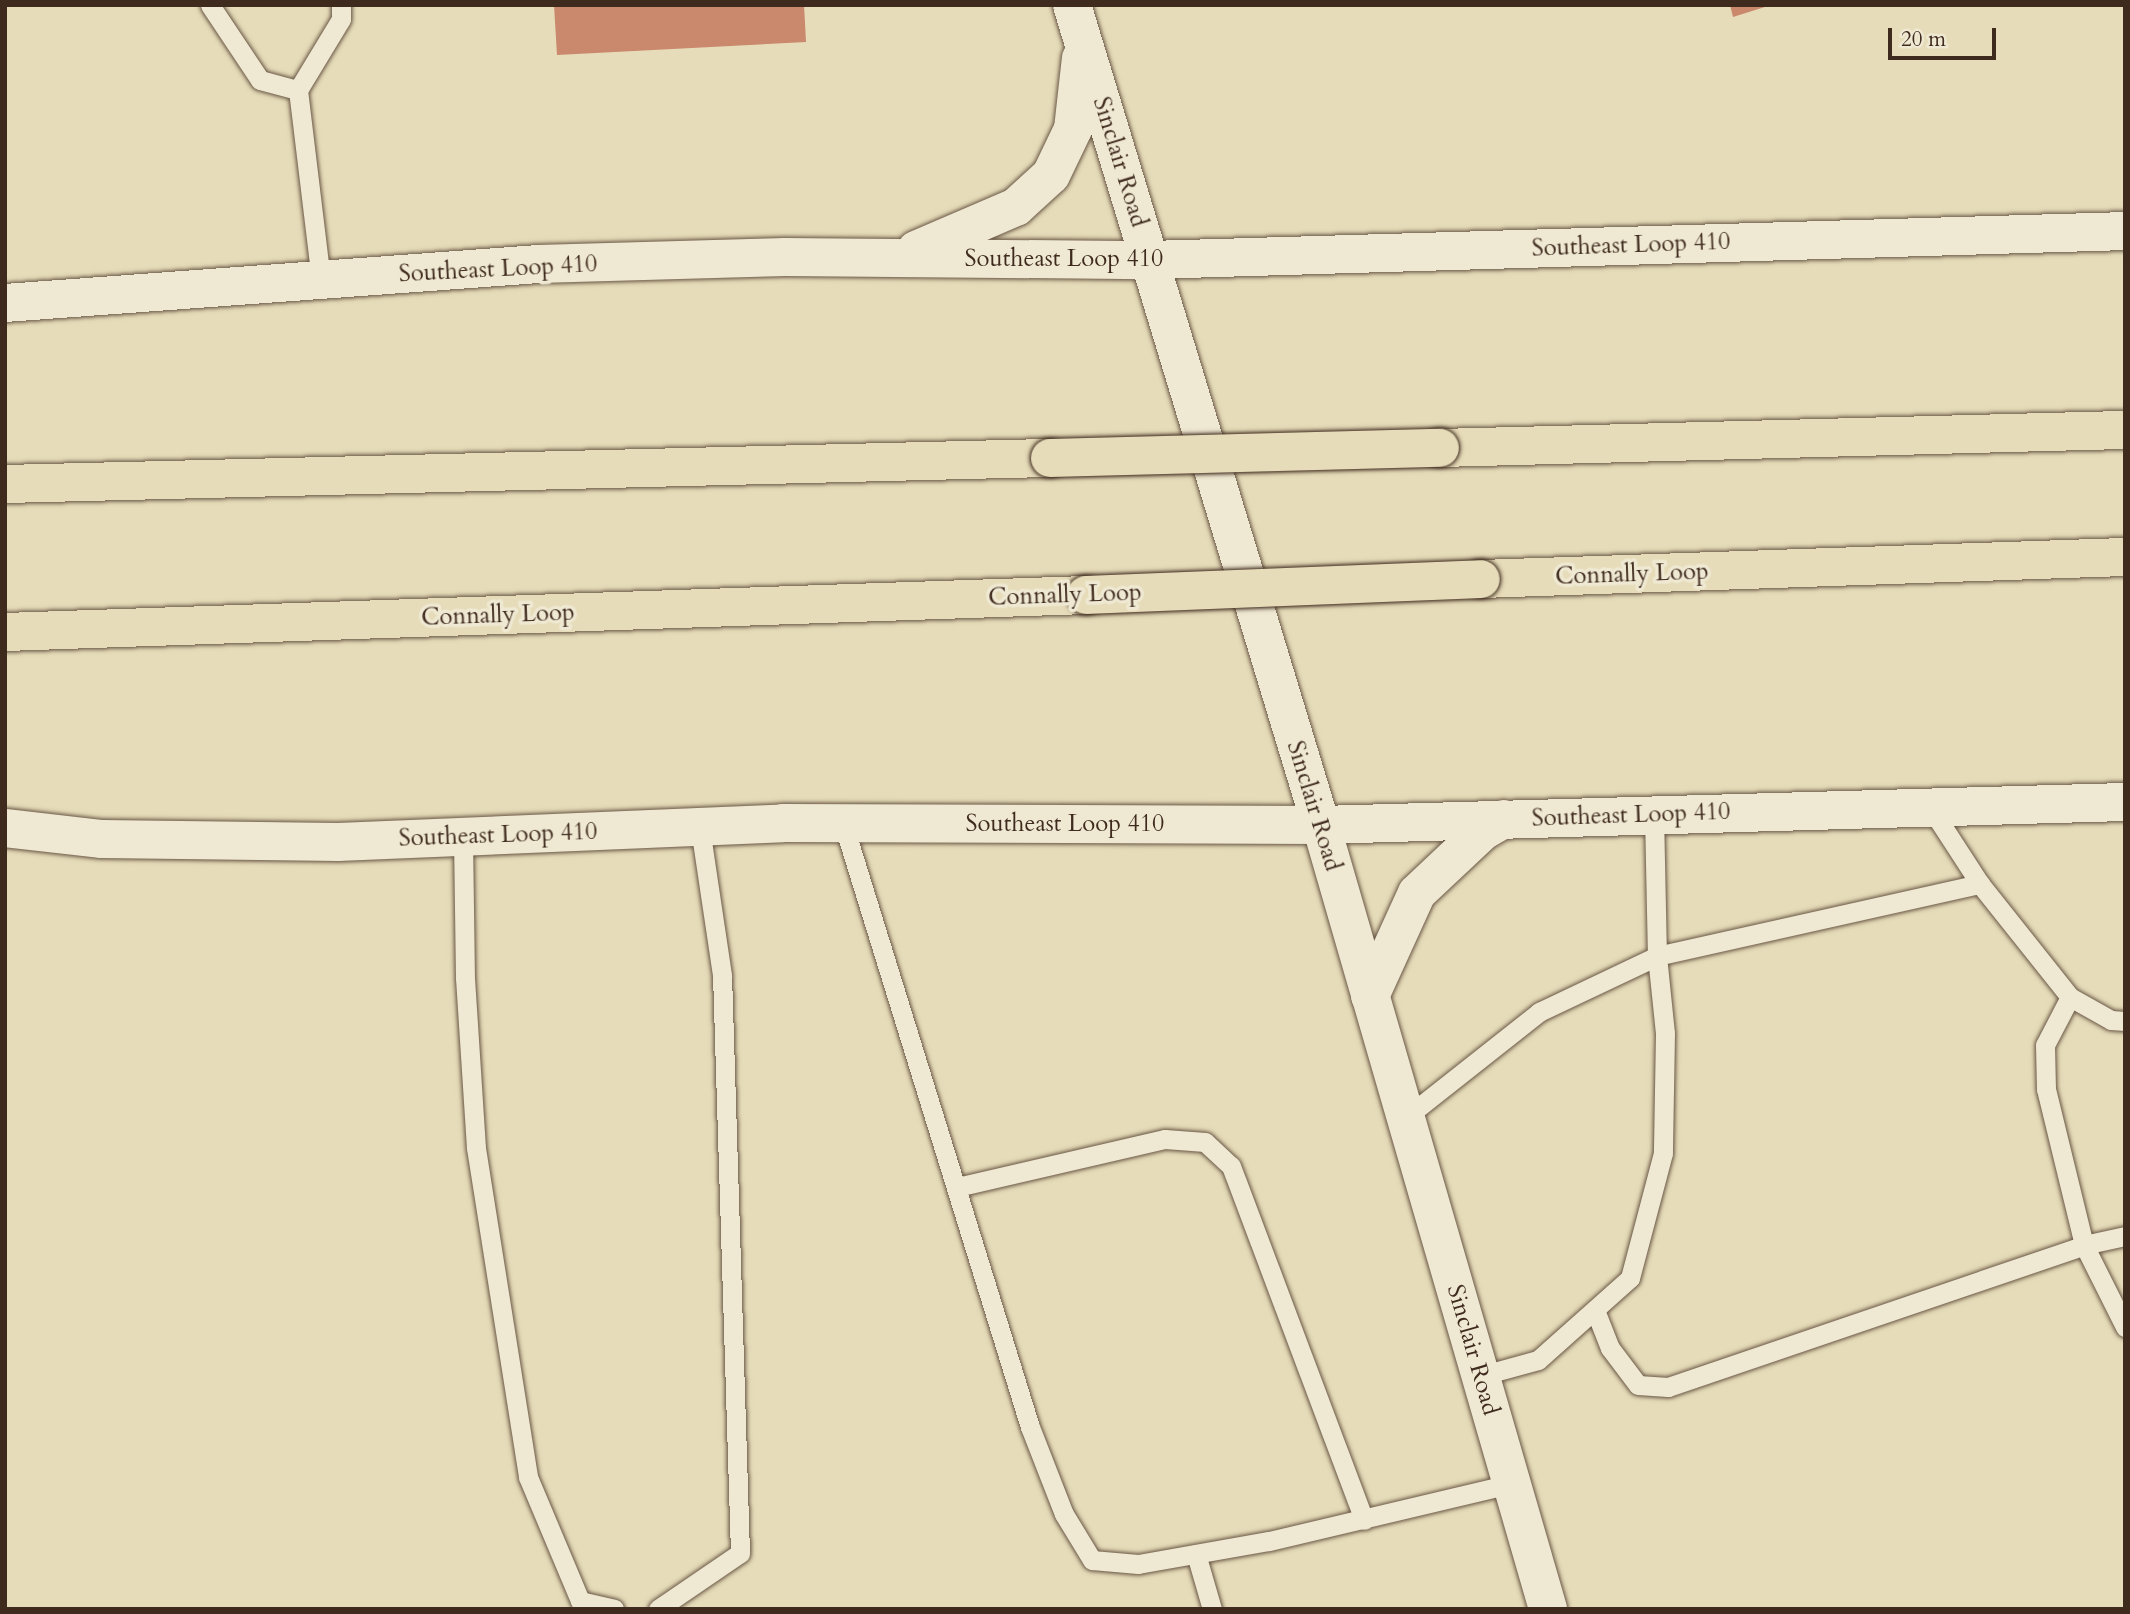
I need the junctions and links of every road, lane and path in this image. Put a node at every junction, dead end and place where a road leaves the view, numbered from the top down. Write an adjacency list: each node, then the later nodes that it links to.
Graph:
1 (210, 5): 5 (lane)
2 (341, 5): 5 (lane)
3 (1072, 5): 4 (main road, Sinclair Road)
4 (1083, 42): 7 (main road); 8 (main road, Sinclair Road)
5 (298, 90): 9 (lane)
6 (2125, 231): 8 (main road, Southeast Loop 410)
7 (894, 258): 8 (main road, Southeast Loop 410); 9 (main road, Southeast Loop 410)
8 (1150, 260): 20 (main road, Sinclair Road)
9 (321, 280): 10 (main road, Southeast Loop 410)
10 (5, 303)
11 (2125, 430): 12 (highway, bridge)
12 (5, 484)
13 (2125, 557): 14 (highway, Connally Loop, bridge)
14 (5, 632)
15 (2125, 802): 16 (main road, Southeast Loop 410)
16 (1930, 807): 17 (main road, Southeast Loop 410); 24 (lane)
17 (1654, 814): 18 (main road, Southeast Loop 410); 25 (lane)
18 (1504, 819): 20 (main road, Southeast Loop 410); 26 (main road)
19 (843, 823): 20 (main road, Southeast Loop 410); 21 (main road, Southeast Loop 410); 30 (lane)
20 (1321, 825): 26 (main road, Sinclair Road)
21 (700, 827): 23 (main road, Southeast Loop 410); 40 (lane)
22 (5, 828): 23 (main road, Southeast Loop 410)
23 (463, 837): 39 (lane)
24 (1980, 884): 25 (lane); 27 (lane)
25 (1657, 956): 29 (lane); 33 (lane)
26 (1370, 996): 29 (main road, Sinclair Road)
27 (2070, 997): 28 (lane); 32 (lane)
28 (2125, 1021)
29 (1405, 1118): 35 (main road, Sinclair Road)
30 (957, 1187): 37 (lane); 38 (lane)
31 (2125, 1236): 32 (lane)
32 (2084, 1245): 33 (lane); 34 (lane)
33 (1595, 1310): 35 (lane)
34 (2125, 1327)
35 (1480, 1376): 36 (main road, Sinclair Road)
36 (1511, 1484): 37 (lane); 42 (main road, Sinclair Road)
37 (1364, 1520): 38 (lane)
38 (1196, 1554): 41 (lane)
39 (614, 1609)
40 (659, 1609)
41 (1212, 1609)
42 (1548, 1609)

